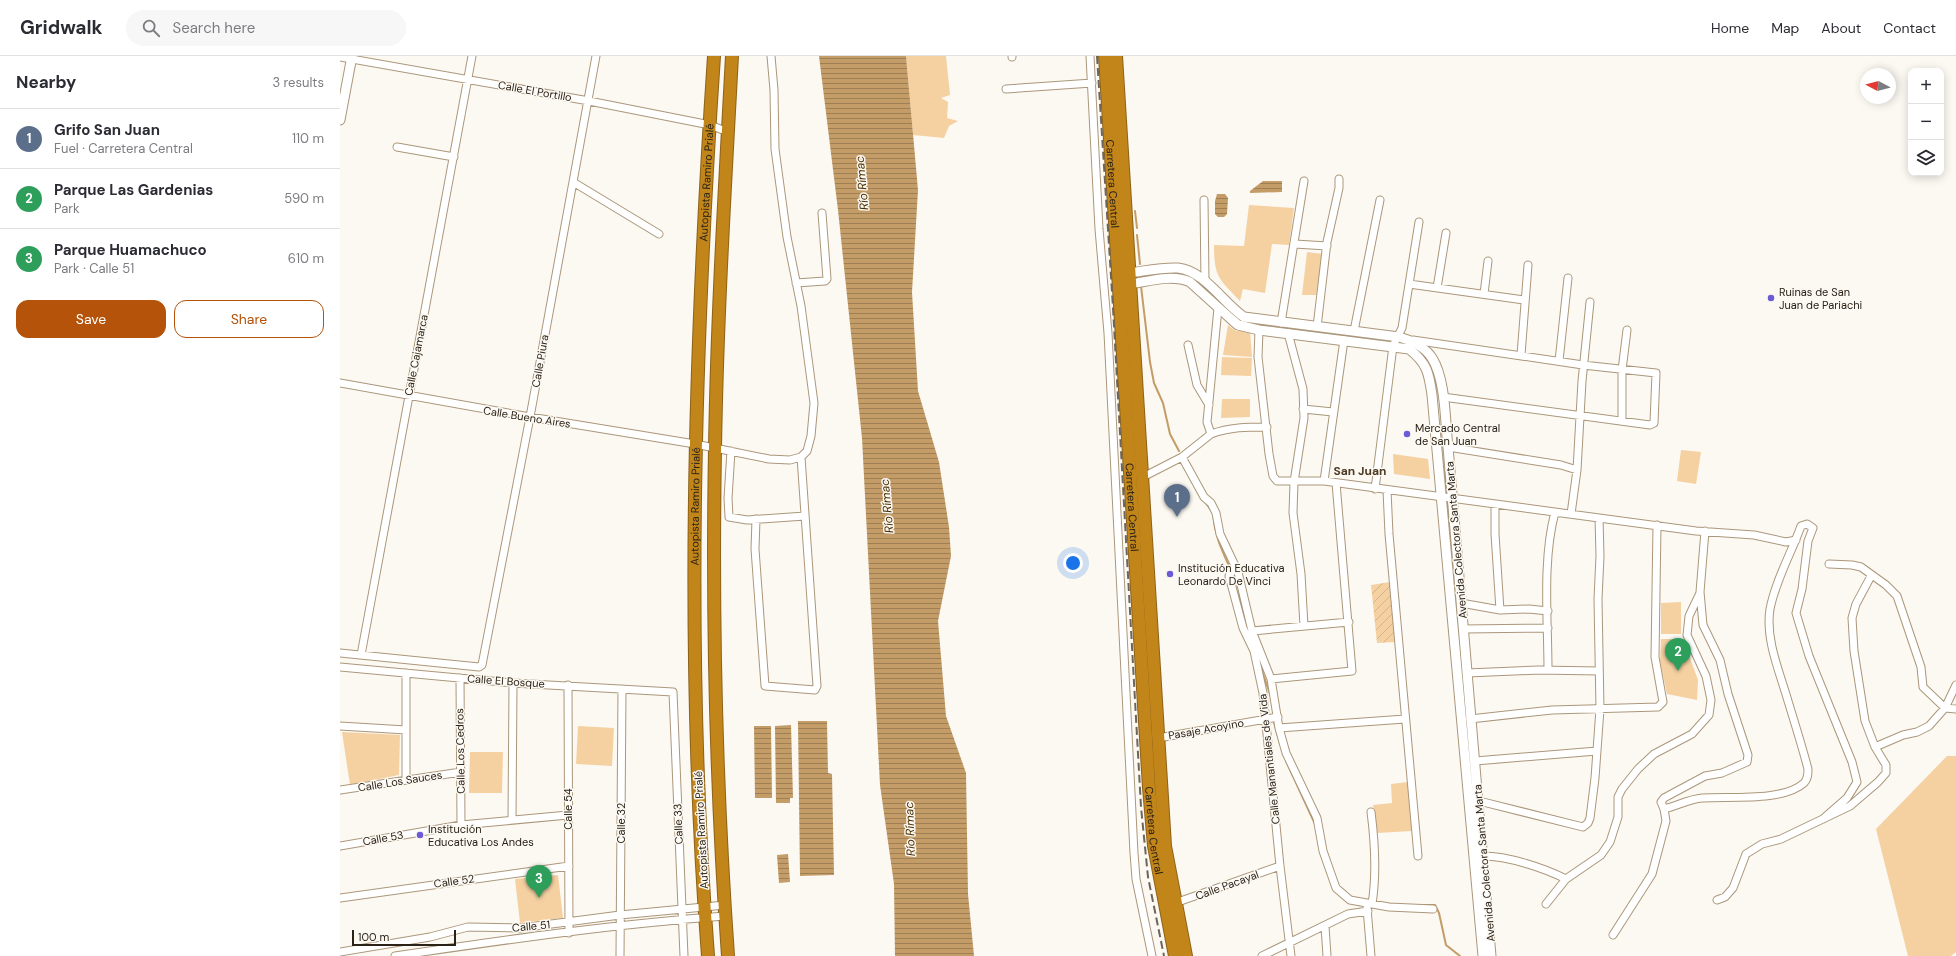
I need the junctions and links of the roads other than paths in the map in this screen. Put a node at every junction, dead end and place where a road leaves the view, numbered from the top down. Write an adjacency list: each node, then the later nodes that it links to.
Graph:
1 (472, 56): 11 (street, Calle Cajamarca)
2 (596, 56): 14 (street, Calle Piura)
3 (714, 56): 16 (highway, Autopista Ramiro Prialé)
4 (732, 56): 17 (highway, Autopista Ramiro Prialé)
5 (771, 56): 37 (street)
6 (1090, 56): 12 (street)
7 (1105, 56): 18 (highway, Carretera Central)
8 (1116, 56): 18 (highway, Carretera Central)
9 (340, 57): 10 (street, Calle El Portillo)
10 (352, 58): 11 (street, Calle El Portillo); 15 (street)
11 (468, 79): 14 (street, Calle El Portillo); 20 (street, Calle Cajamarca)
12 (1092, 83): 13 (street); 93 (street)
13 (1006, 90)
14 (589, 101): 16 (street, Calle El Portillo); 23 (street, Calle Piura)
15 (340, 120)
16 (710, 125): 17 (street, Calle El Portillo); 69 (highway, Autopista Ramiro Prialé)
17 (728, 132): 71 (highway, Autopista Ramiro Prialé)
18 (1116, 138): 34 (highway, Carretera Central); 76 (highway, Carretera Central)
19 (397, 148): 20 (street)
20 (454, 157): 59 (street, Calle Cajamarca)
21 (1339, 179): 31 (street)
22 (1304, 181): 30 (street)
23 (573, 182): 29 (street); 65 (street, Calle Piura)
24 (1204, 200): 36 (street)
25 (1380, 200): 48 (street)
26 (822, 213): 37 (street)
27 (1419, 222): 38 (street)
28 (1446, 233): 39 (street)
29 (659, 234)
30 (1295, 244): 31 (street); 44 (street)
31 (1327, 246): 45 (street)
32 (1488, 261): 40 (street)
33 (1528, 266): 41 (street)
34 (1130, 278): 36 (street, Avenida Colectora Santa Marta); 43 (street, Avenida Colectora Santa Marta); 76 (highway, Carretera Central)
35 (1568, 278): 55 (street)
36 (1205, 282): 44 (street, Avenida Colectora Santa Marta)
37 (796, 283): 73 (street)
38 (1409, 284): 39 (street); 50 (street)
39 (1438, 288): 40 (street)
40 (1484, 294): 41 (street)
41 (1524, 300): 54 (street)
42 (1590, 302): 56 (street)
43 (1218, 308): 46 (street, Avenida Colectora Santa Marta); 61 (street)
44 (1281, 323): 45 (street, Avenida Colectora Santa Marta)
45 (1317, 327): 48 (street, Avenida Colectora Santa Marta)
46 (1259, 330): 49 (street, Avenida Colectora Santa Marta); 67 (street)
47 (1627, 330): 57 (street)
48 (1354, 331): 50 (street, Avenida Colectora Santa Marta)
49 (1288, 333): 51 (street, Avenida Colectora Santa Marta); 62 (street)
50 (1402, 338): 53 (street); 54 (street); 60 (street, Avenida Colectora Santa Marta)
51 (1344, 340): 53 (street, Avenida Colectora Santa Marta); 63 (street)
52 (1188, 345): 61 (street)
53 (1394, 346): 80 (street); 82 (street, Avenida Colectora Santa Marta)
54 (1521, 355): 55 (street)
55 (1559, 361): 56 (street)
56 (1583, 365): 57 (street); 64 (street)
57 (1622, 370): 66 (street); 66 (street)
58 (340, 383): 59 (street, Calle Bueno Aires)
59 (409, 396): 65 (street, Calle Bueno Aires); 110 (street, Calle Cajamarca)
60 (1442, 396): 64 (street); 70 (street, Avenida Colectora Santa Marta)
61 (1209, 405): 68 (street)
62 (1303, 409): 63 (street); 78 (street)
63 (1333, 412): 77 (street)
64 (1581, 416): 66 (street); 75 (street)
65 (530, 417): 69 (street, Calle Bueno Aires); 111 (street, Calle Piura)
66 (1622, 420)
67 (1267, 427): 68 (street); 78 (street)
68 (1211, 434): 74 (street)
69 (695, 444): 71 (street, Calle Bueno Aires); 163 (highway, Autopista Ramiro Prialé)
70 (1448, 447): 75 (street); 83 (street, Avenida Colectora Santa Marta)
71 (715, 448): 72 (street, Calle Bueno Aires); 161 (highway, Autopista Ramiro Prialé)
72 (731, 451): 73 (street, Calle Bueno Aires); 89 (street)
73 (801, 457): 87 (street)
74 (1182, 457): 76 (street); 96 (street)
75 (1577, 470): 86 (street)
76 (1136, 478): 94 (highway, Carretera Central); 134 (highway, Carretera Central)
77 (1324, 481): 78 (street); 79 (street)
78 (1294, 482): 103 (street)
79 (1336, 483): 80 (street); 102 (street)
80 (1375, 489): 81 (street)
81 (1387, 490): 82 (street); 129 (street)
82 (1440, 496): 83 (street); 185 (street, Avenida Colectora Santa Marta)
83 (1452, 497): 84 (street); 99 (street, Avenida Colectora Santa Marta)
84 (1495, 504): 85 (street); 100 (street)
85 (1555, 512): 86 (street); 101 (street)
86 (1572, 514): 88 (street)
87 (805, 516): 89 (street); 89 (street)
88 (1599, 518): 90 (street); 114 (street)
89 (756, 519)
90 (1656, 526): 91 (street); 125 (street)
91 (1706, 531): 92 (street); 98 (street)
92 (1796, 540): 142 (street); 145 (street)
93 (1119, 555): 94 (street); 108 (street)
94 (1135, 555): 107 (highway, Carretera Central)
95 (1829, 564): 97 (street)
96 (1235, 568): 106 (street); 128 (street, Calle Manantiales de Vida)
97 (1871, 576): 124 (street); 135 (street)
98 (1700, 592): 142 (street); 153 (street)
99 (1461, 603): 100 (street); 105 (street, Avenida Colectora Santa Marta)
100 (1500, 610): 101 (street)
101 (1548, 611): 104 (street)
102 (1349, 622): 103 (street); 118 (street)
103 (1304, 626): 106 (street)
104 (1548, 628): 105 (street); 113 (street)
105 (1463, 629): 116 (street, Avenida Colectora Santa Marta)
106 (1252, 631): 118 (street)
107 (1140, 632): 108 (street); 179 (highway, Carretera Central)
108 (1124, 634): 178 (street)
109 (340, 654): 110 (street, Calle El Bosque)
110 (362, 655): 111 (street, Calle El Bosque)
111 (482, 665)
112 (340, 667): 115 (street, Calle El Bosque)
113 (1548, 670): 114 (street); 116 (street)
114 (1600, 671): 125 (street)
115 (406, 673): 117 (street, Calle El Bosque); 133 (street)
116 (1467, 673): 130 (street, Avenida Colectora Santa Marta)
117 (460, 678): 119 (street, Calle El Bosque); 138 (street, Calle Los Cedros)
118 (1271, 679): 127 (street)
119 (513, 683): 120 (street, Calle El Bosque); 146 (street)
120 (568, 685): 122 (street, Calle El Bosque); 144 (street, Calle 54)
121 (1956, 685): 124 (street)
122 (622, 689): 123 (street, Calle El Bosque); 164 (street, Calle 32)
123 (673, 692): 159 (street, Calle 33)
124 (1945, 708): 126 (street); 135 (street)
125 (1600, 709): 130 (street); 136 (street)
126 (1956, 709)
127 (1278, 717): 128 (street, Pasaje Acoyino); 132 (street)
128 (1266, 719): 134 (street, Pasaje Acoyino); 152 (street, Calle Manantiales de Vida)
129 (1405, 719): 132 (street); 149 (street)
130 (1470, 719): 137 (street, Avenida Colectora Santa Marta)
131 (340, 726): 133 (street)
132 (1279, 728): 157 (street)
133 (406, 730): 139 (street)
134 (1158, 738): 156 (highway, Carretera Central)
135 (1875, 747): 145 (street)
136 (1597, 751): 137 (street); 141 (street)
137 (1475, 761): 141 (street, Avenida Colectora Santa Marta)
138 (461, 772): 139 (street, Calle Los Sauces); 147 (street, Calle Los Cedros)
139 (406, 779): 140 (street, Calle Los Sauces)
140 (340, 790)
141 (1479, 801): 150 (street, Avenida Colectora Santa Marta)
142 (1664, 809): 170 (street)
143 (1371, 812): 157 (street)
144 (568, 816): 146 (street, Calle 53); 151 (street, Calle 54)
145 (1823, 819): 155 (street)
146 (512, 820): 147 (street, Calle 53)
147 (461, 825): 148 (street, Calle 53)
148 (340, 846)
149 (1418, 856)
150 (1483, 856): 153 (street); 186 (street, Avenida Colectora Santa Marta)
151 (568, 866): 154 (street, Calle 52); 166 (street, Calle 54)
152 (1280, 866): 156 (street, Calle Pacayal); 171 (street, Calle Manantiales de Vida)
153 (1566, 879): 158 (street)
154 (340, 898)
155 (1717, 900)
156 (1175, 903): 180 (highway, Carretera Central)
157 (1369, 904): 160 (street); 162 (street)
158 (1546, 904)
159 (681, 909): 163 (street, Calle 51); 164 (street, Calle 51); 165 (street, Calle 33)
160 (1433, 909)
161 (725, 911): 163 (street, Calle 51); 163 (street, Calle 51); 177 (highway, Autopista Ramiro Prialé)
162 (1368, 911): 168 (street); 184 (street)
163 (704, 912): 165 (street, Calle 51); 176 (highway, Autopista Ramiro Prialé)
164 (620, 915): 166 (street, Calle 51); 167 (street, Calle 32)
165 (681, 919): 167 (street, Calle 51); 175 (street, Calle 33)
166 (568, 922): 169 (street, Calle 54); 172 (street, Calle 51)
167 (619, 926): 169 (street, Calle 51); 174 (street, Calle 32)
168 (1325, 926): 171 (street); 183 (street)
169 (569, 932): 173 (street, Calle 51)
170 (1613, 936)
171 (1290, 943): 181 (street); 182 (street, Calle Manantiales de Vida)
172 (340, 952)
173 (395, 956)
174 (620, 956)
175 (684, 956)
176 (708, 956)
177 (728, 956)
178 (1152, 956)
179 (1174, 956)
180 (1186, 956)
181 (1262, 956)
182 (1291, 956)
183 (1328, 956)
184 (1371, 956)
185 (1483, 956)
186 (1491, 956)

